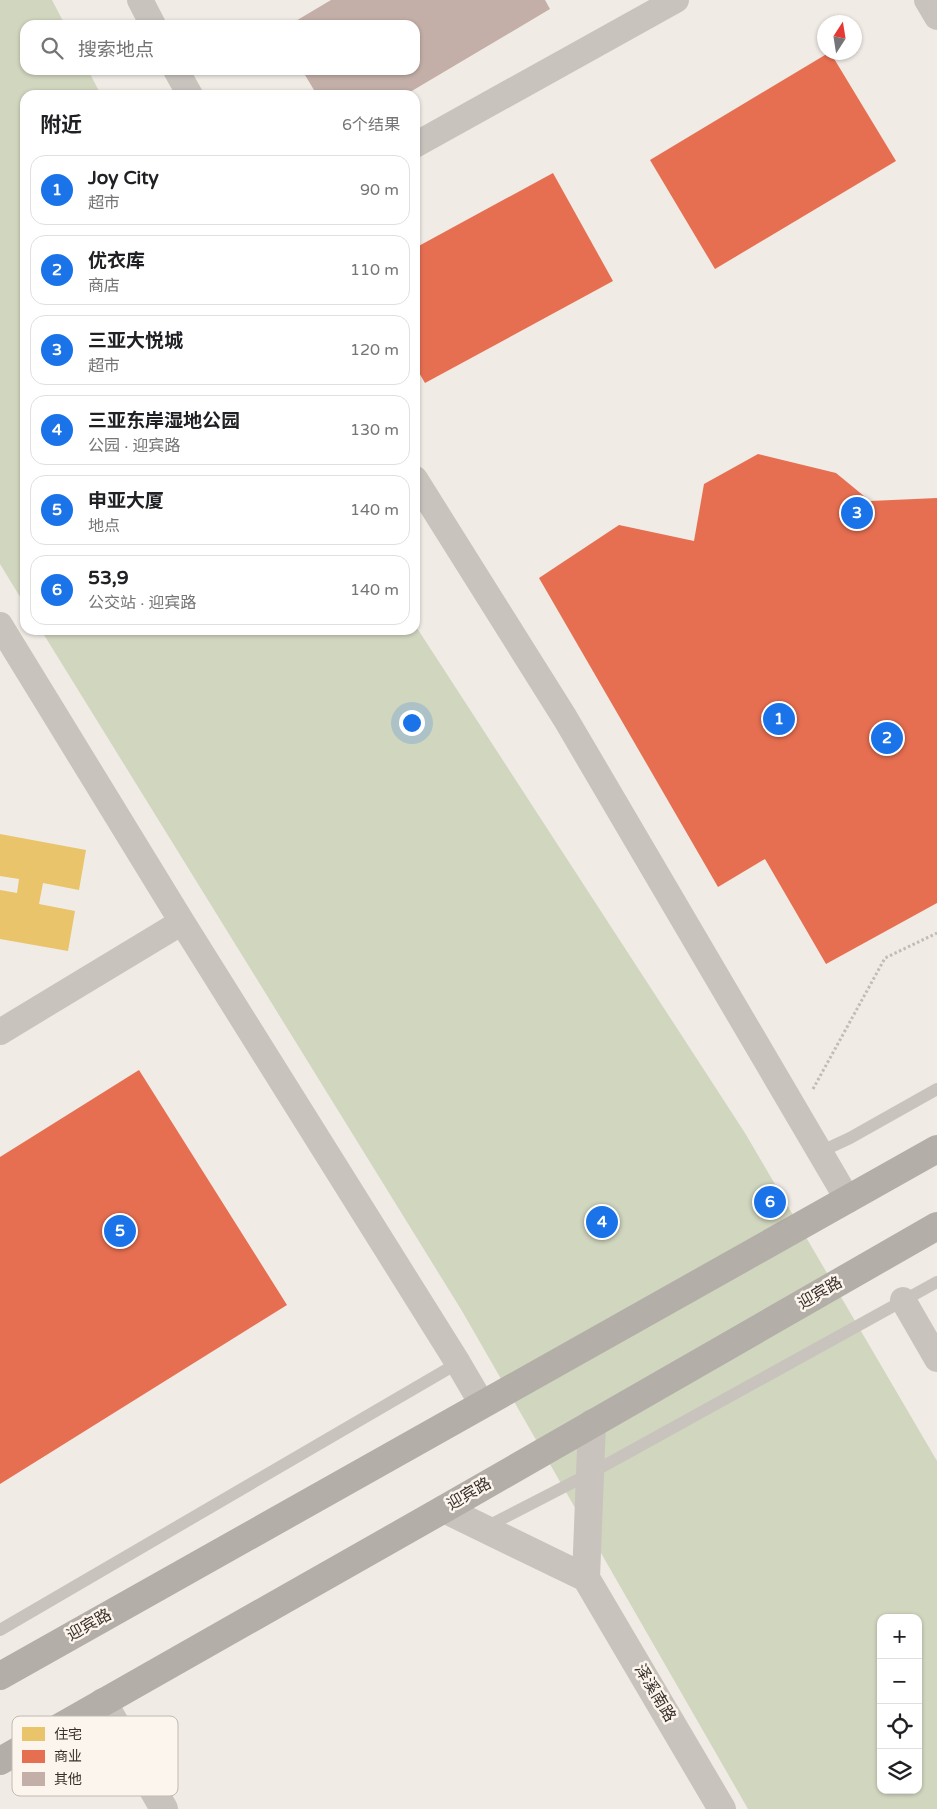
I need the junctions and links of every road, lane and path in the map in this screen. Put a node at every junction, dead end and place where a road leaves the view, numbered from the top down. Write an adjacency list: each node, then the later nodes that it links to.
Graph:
1 (140, 0): 5 (street)
2 (676, 0): 8 (street)
3 (927, 0): 4 (street)
4 (937, 17)
5 (150, 20)
6 (179, 75): 7 (street)
7 (187, 90)
8 (420, 142)
9 (420, 487): 15 (street)
10 (0, 625): 11 (street)
11 (182, 922): 13 (street); 23 (street)
12 (937, 933): 15 (path)
13 (0, 1032)
14 (937, 1089): 17 (lane)
15 (798, 1115): 17 (street)
16 (937, 1149): 18 (highway, 迎宾路)
17 (820, 1152): 18 (street)
18 (848, 1200): 24 (highway, 迎宾路)
19 (937, 1226): 25 (highway, 迎宾路)
20 (937, 1282): 21 (lane)
21 (903, 1300): 22 (street); 26 (lane)
22 (937, 1359)
23 (458, 1362): 24 (street); 30 (lane)
24 (482, 1404): 31 (highway, 迎宾路)
25 (592, 1423): 26 (street); 27 (highway, 迎宾路)
26 (591, 1474): 28 (lane); 29 (street)
27 (444, 1509): 28 (street); 32 (highway, 迎宾路)
28 (484, 1528): 29 (street)
29 (586, 1578): 39 (street, 泽溪南路)
30 (0, 1630)
31 (0, 1676)
32 (103, 1702): 33 (highway, 迎宾路); 34 (street)
33 (79, 1716)
34 (111, 1716)
35 (12, 1754): 36 (highway, 迎宾路)
36 (0, 1761)
37 (157, 1796): 38 (street)
38 (164, 1809)
39 (722, 1809)

